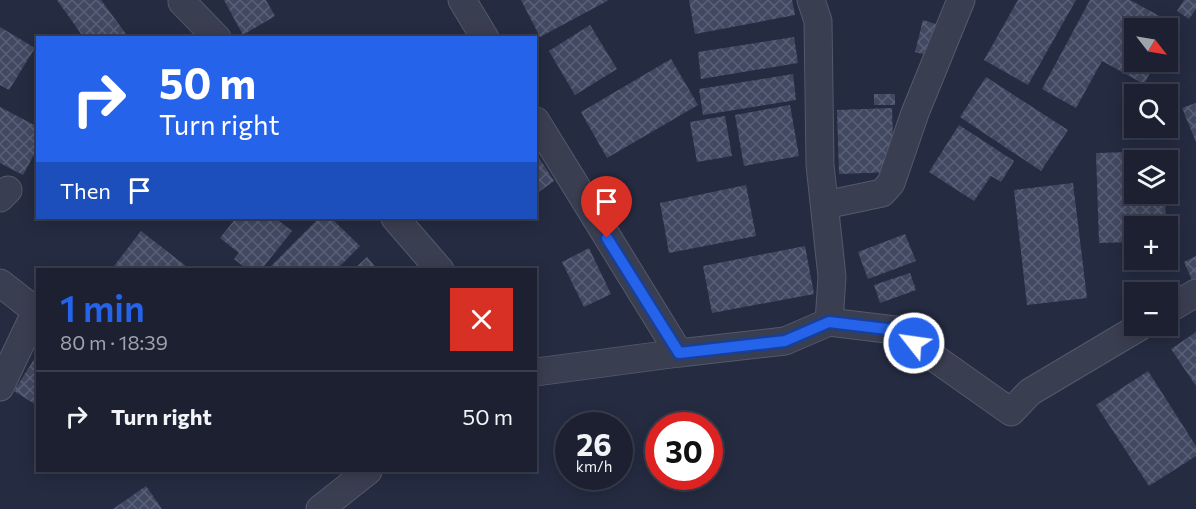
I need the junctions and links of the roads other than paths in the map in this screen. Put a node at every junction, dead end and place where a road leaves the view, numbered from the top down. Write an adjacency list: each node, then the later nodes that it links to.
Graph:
1 (462, 0): 6 (street)
2 (811, 0): 8 (street)
3 (961, 0): 8 (street)
4 (182, 2): 5 (street)
5 (215, 36)
6 (484, 36)
7 (537, 122): 16 (street)
8 (825, 205): 14 (street)
9 (396, 219): 10 (street)
10 (438, 268)
11 (0, 283): 18 (street)
12 (1196, 293): 13 (street)
13 (1178, 304)
14 (829, 322): 15 (street); 16 (street)
15 (1125, 336)
16 (679, 353): 17 (street)
17 (537, 372)
18 (0, 387)
19 (367, 472): 20 (street)
20 (320, 509)

